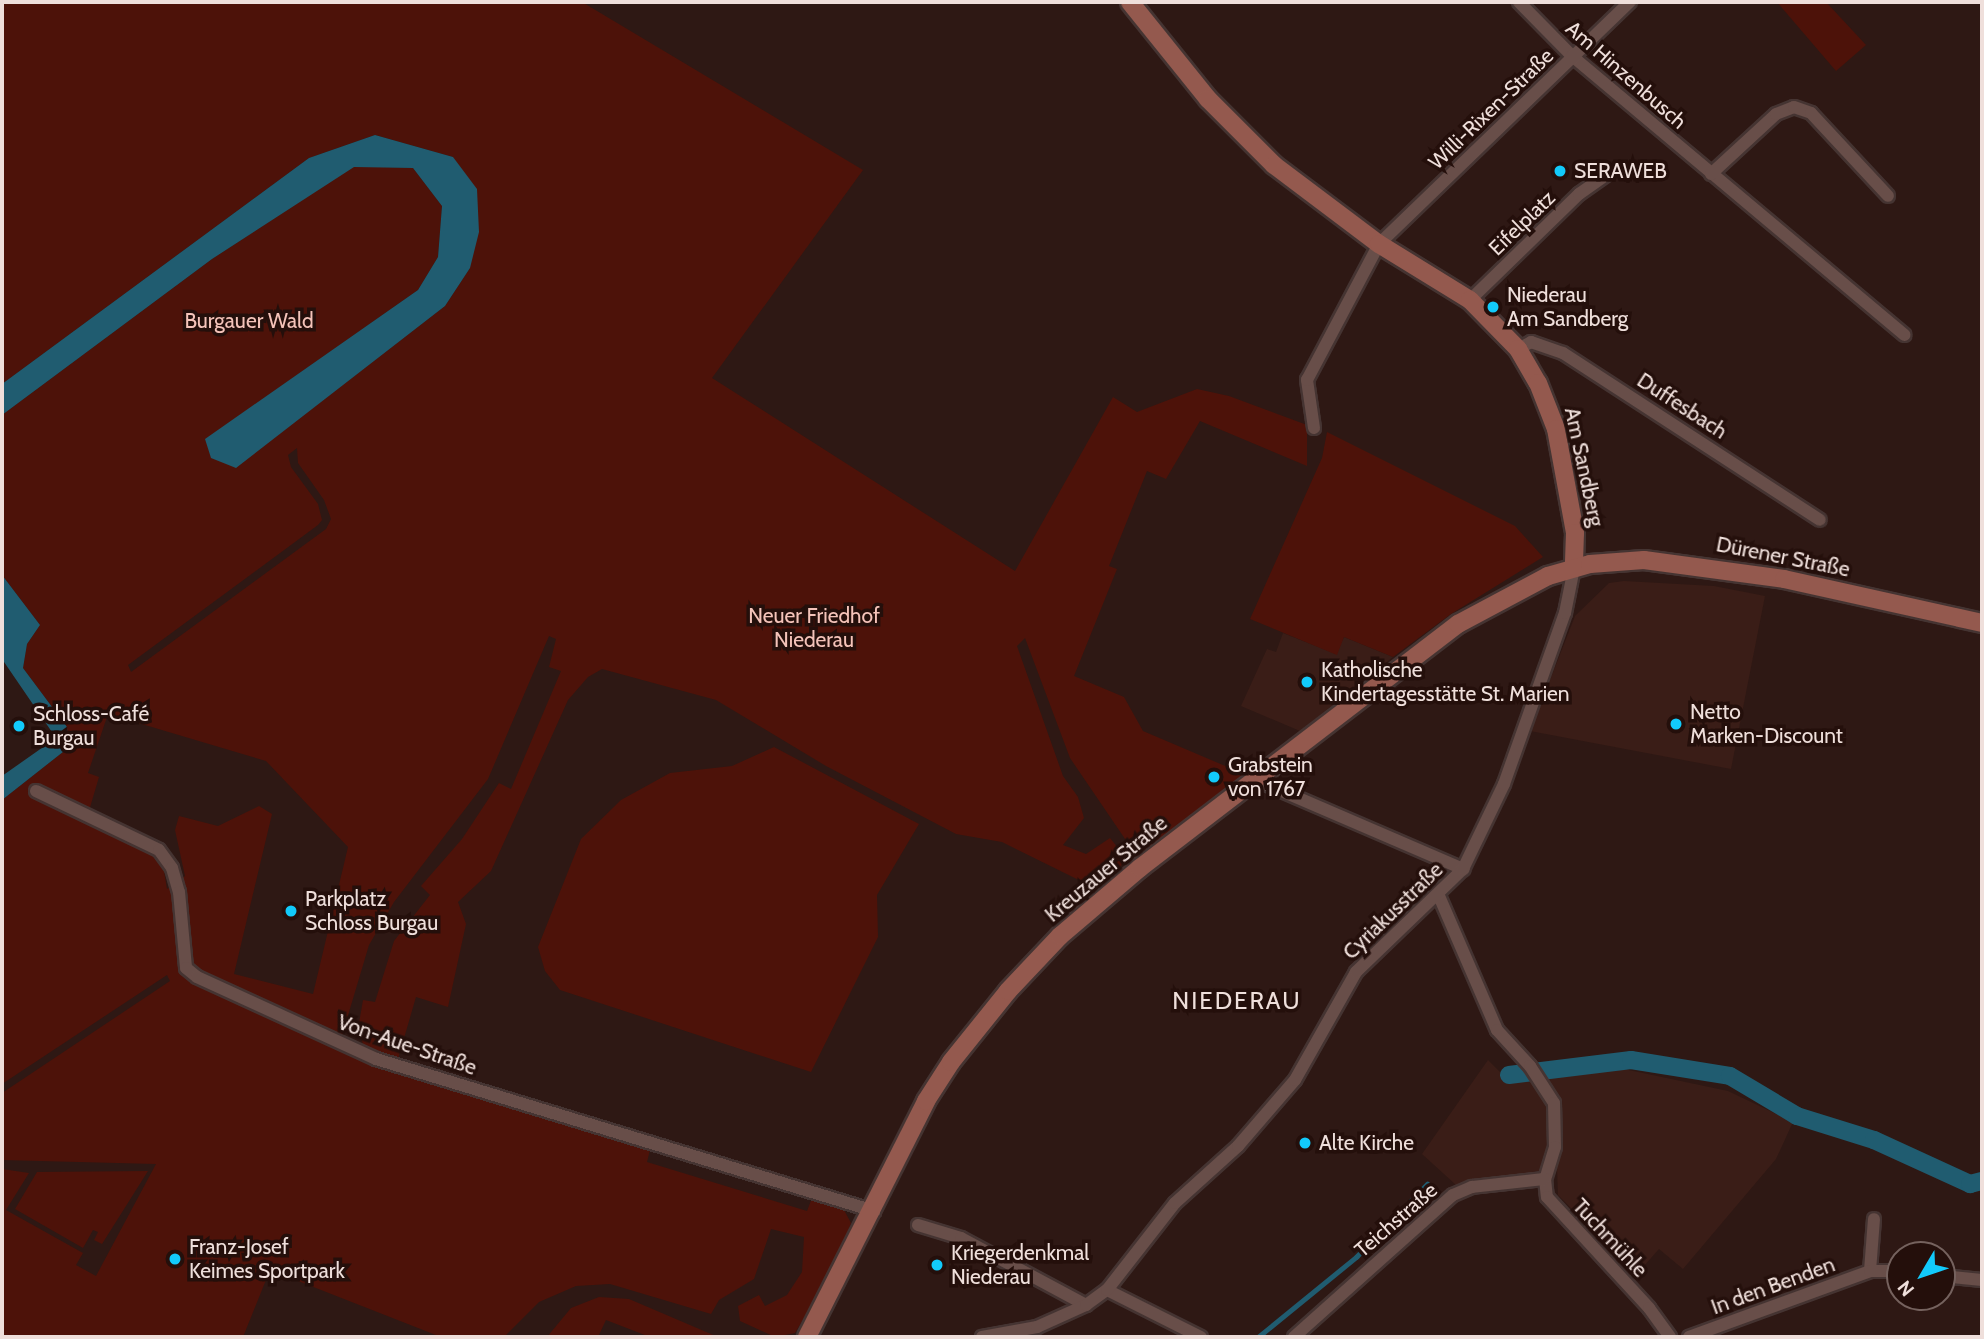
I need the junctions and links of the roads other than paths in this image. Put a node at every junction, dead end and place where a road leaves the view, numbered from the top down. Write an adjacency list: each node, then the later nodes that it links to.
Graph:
1 (1130, 2): 8 (main road, Am Sandberg)
2 (1519, 2): 4 (street, Am Hinzenbusch)
3 (1630, 2): 4 (street, Willi-Rixen-Straße)
4 (1572, 56): 5 (street, Am Hinzenbusch); 8 (street, Willi-Rixen-Straße)
5 (1711, 174): 7 (street); 10 (street, Am Hinzenbusch)
6 (1605, 176): 9 (street, Eifelplatz)
7 (1888, 196)
8 (1379, 244): 9 (main road, Am Sandberg); 12 (street)
9 (1470, 300): 11 (main road, Am Sandberg)
10 (1905, 335)
11 (1518, 349): 13 (street, Duffesbach); 14 (main road, Am Sandberg)
12 (1314, 428)
13 (1820, 520)
14 (1574, 568): 15 (main road, Dürener Straße); 16 (main road, Kreuzauer Straße); 18 (street, Cyriakusstraße)
15 (1982, 623)
16 (1254, 779): 18 (street); 21 (main road, Kreuzauer Straße)
17 (36, 791): 21 (street, Von-Aue-Straße)
18 (1463, 869): 19 (street, Cyriakusstraße)
19 (1439, 896): 20 (street); 28 (street, Cyriakusstraße)
20 (1545, 1179): 33 (street, Teichstraße); 34 (street, Tuchmühle)
21 (874, 1211): 30 (main road, Kreuzauer Straße)
22 (1874, 1219): 24 (street)
23 (918, 1225): 29 (street)
24 (1870, 1271): 25 (street, In den Benden); 35 (street, In den Benden)
25 (1886, 1271)
26 (1956, 1277): 27 (street)
27 (1982, 1280)
28 (1107, 1290): 29 (street, Cyriakusstraße); 32 (street)
29 (1086, 1305): 31 (street, Cyriakusstraße)
30 (807, 1337)
31 (982, 1337)
32 (1201, 1337)
33 (1294, 1337)
34 (1670, 1337)
35 (1689, 1337)

